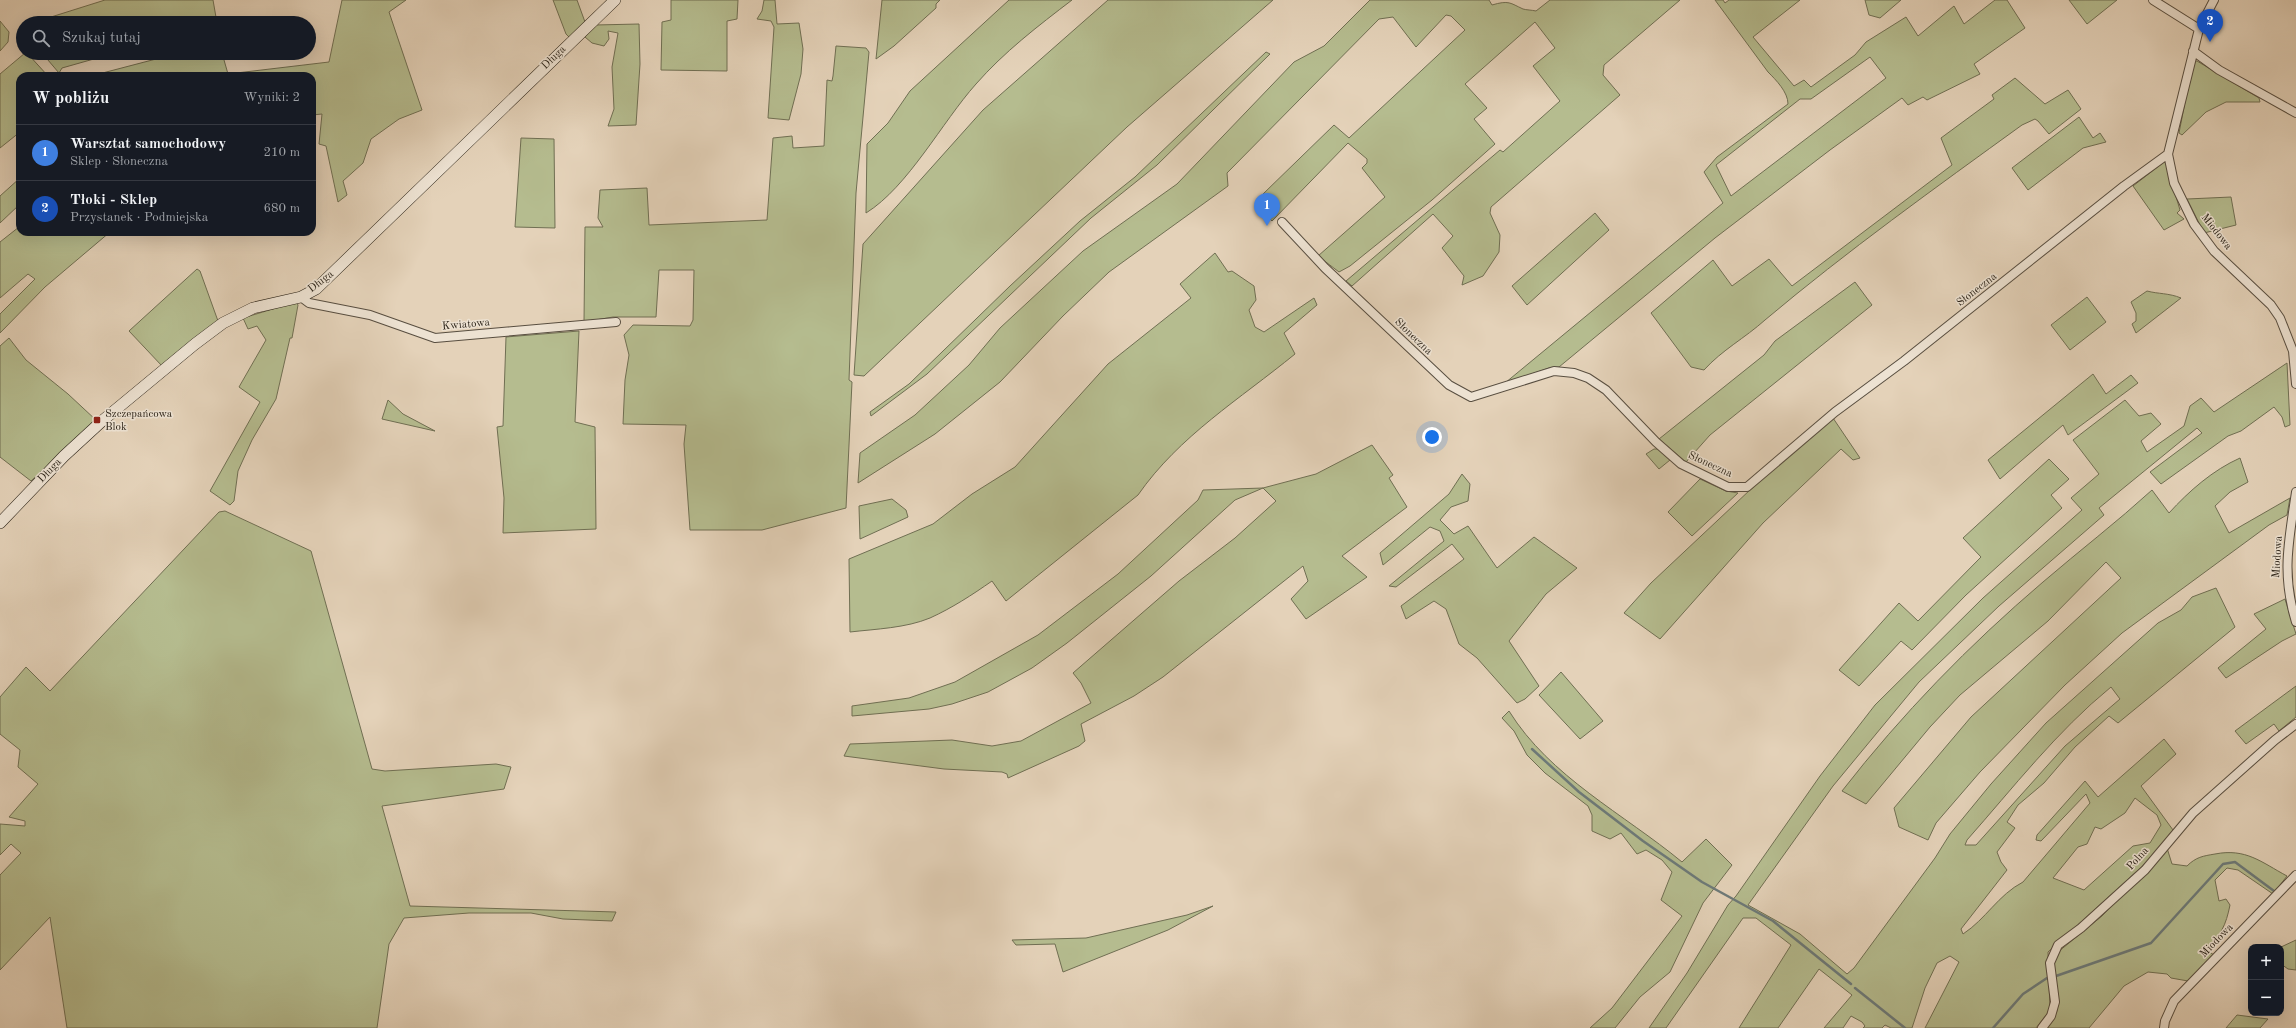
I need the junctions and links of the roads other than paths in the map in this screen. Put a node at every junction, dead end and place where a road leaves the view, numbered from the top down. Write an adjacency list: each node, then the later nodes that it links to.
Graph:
1 (615, 0): 9 (street, Długa)
2 (2153, 0): 4 (street)
3 (2214, 0): 4 (street, Miodowa)
4 (2199, 29): 5 (street, Miodowa)
5 (2193, 51): 6 (street); 7 (street, Miodowa)
6 (2296, 112)
7 (2168, 154): 8 (street, Słoneczna); 11 (street, Miodowa)
8 (1282, 222)
9 (301, 297): 10 (street, Kwiatowa); 13 (street, Długa)
10 (616, 322)
11 (2296, 384)
12 (2296, 492): 14 (street, Miodowa)
13 (0, 523)
14 (2296, 622)
15 (2296, 724): 17 (street, Polna)
16 (2296, 875): 18 (street, Miodowa)
17 (2042, 1028)
18 (2164, 1028)

